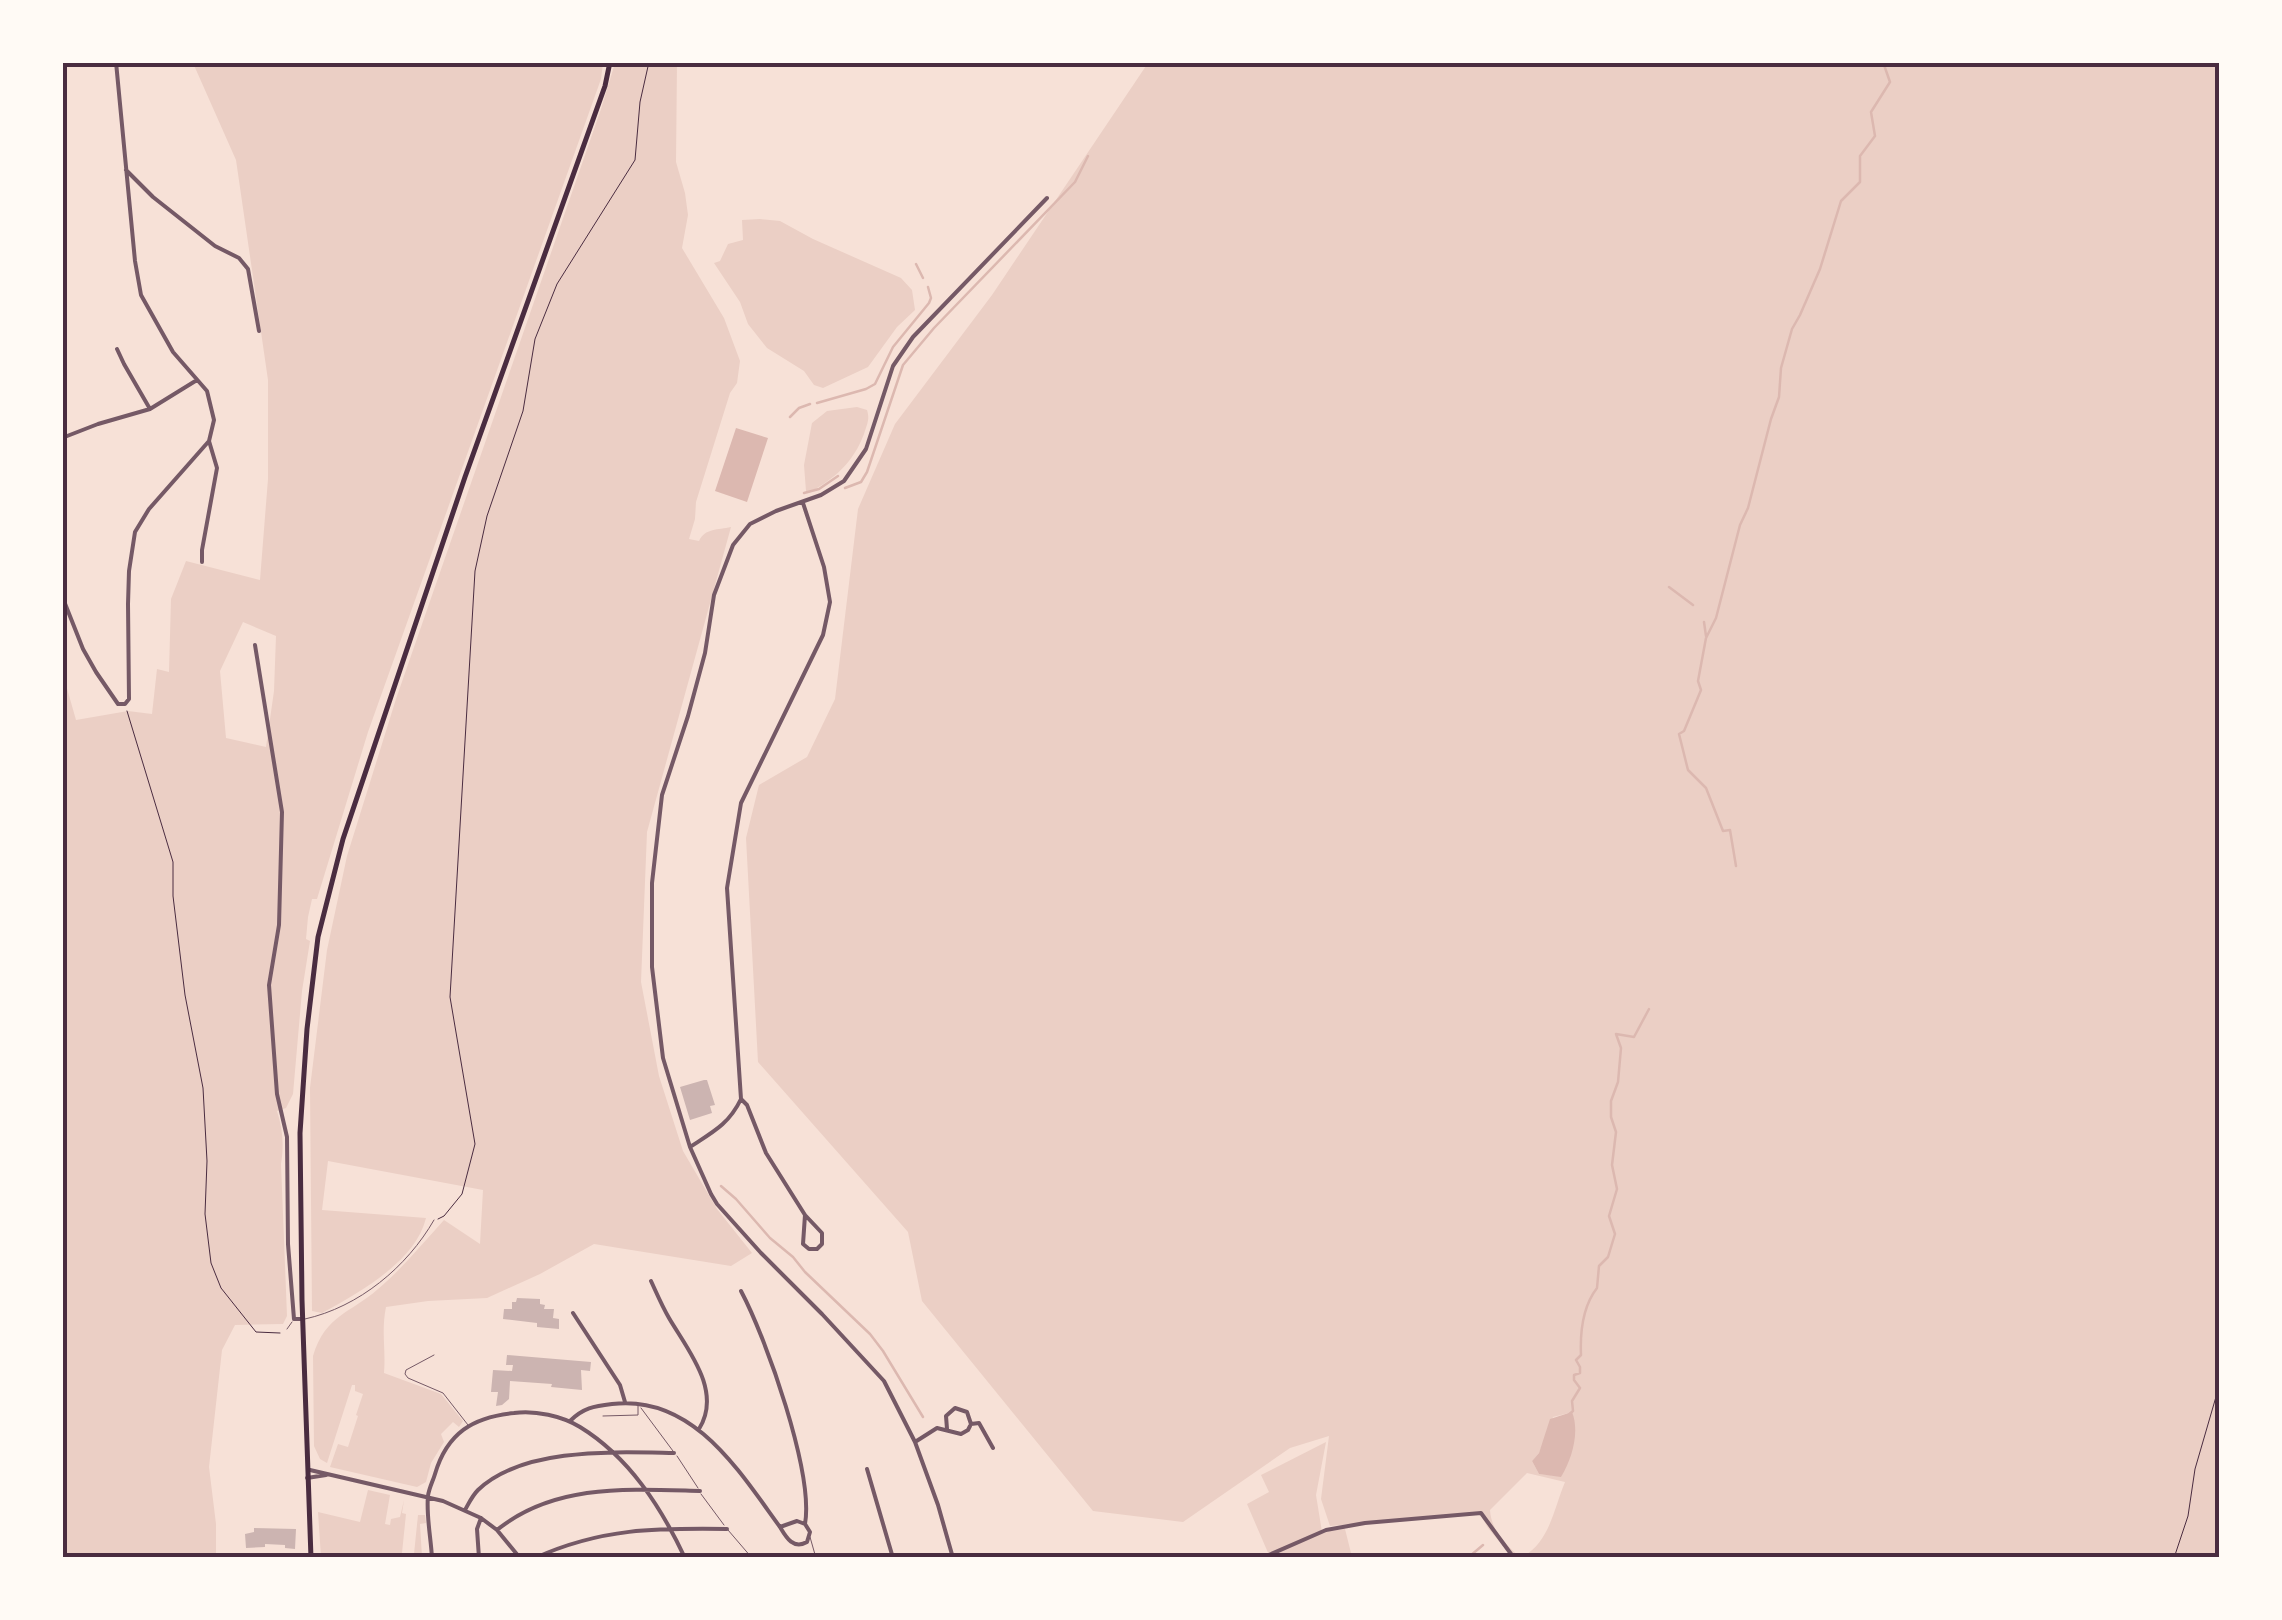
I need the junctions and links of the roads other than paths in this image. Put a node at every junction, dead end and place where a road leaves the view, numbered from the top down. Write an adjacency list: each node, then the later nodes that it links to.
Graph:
1 (116, 62): 3 (street)
2 (610, 62): 23 (main road)
3 (126, 170): 5 (street); 7 (street)
4 (1047, 198): 11 (street)
5 (260, 331)
6 (117, 348): 8 (street)
7 (197, 380): 8 (street); 10 (street)
8 (150, 409): 9 (street)
9 (62, 438)
10 (209, 442): 12 (street); 13 (street)
11 (802, 503): 15 (street); 16 (street)
12 (202, 562)
13 (62, 596)
14 (254, 645): 22 (street)
15 (741, 1099): 16 (street); 17 (street)
16 (690, 1146): 34 (street)
17 (805, 1215): 17 (street)
18 (434, 1220): 23 (lane)
19 (651, 1281): 32 (street)
20 (741, 1291): 47 (street)
21 (574, 1312): 26 (street)
22 (294, 1319): 23 (street); 24 (lane)
23 (303, 1319): 39 (main road)
24 (287, 1329)
25 (434, 1355): 31 (lane)
26 (626, 1402): 27 (street); 29 (street)
27 (638, 1403): 28 (lane); 32 (street); 37 (lane)
28 (603, 1416)
29 (570, 1421): 31 (street); 36 (street)
30 (971, 1424): 33 (street); 33 (street); 35 (street)
31 (468, 1425): 44 (street)
32 (699, 1428): 48 (street)
33 (947, 1429): 34 (street)
34 (915, 1442): 62 (street)
35 (993, 1448)
36 (614, 1452): 37 (street); 42 (street); 45 (street)
37 (674, 1452): 43 (lane)
38 (867, 1469): 61 (street)
39 (307, 1470): 40 (street); 41 (main road)
40 (326, 1475): 41 (street); 44 (street)
41 (307, 1478): 53 (main road)
42 (646, 1490): 43 (street); 49 (street); 51 (street)
43 (700, 1492): 50 (lane)
44 (428, 1497): 45 (street); 54 (street)
45 (465, 1510): 46 (street)
46 (481, 1518): 51 (street); 55 (street)
47 (806, 1524): 48 (street); 52 (street)
48 (780, 1526): 52 (street)
49 (671, 1528): 50 (street); 57 (street); 58 (street)
50 (727, 1529): 59 (lane)
51 (497, 1530): 56 (street)
52 (810, 1536): 60 (lane)
53 (311, 1558)
54 (432, 1558)
55 (479, 1558)
56 (520, 1558)
57 (535, 1558)
58 (685, 1558)
59 (752, 1558)
60 (816, 1558)
61 (893, 1558)
62 (953, 1558)
63 (1262, 1558): 64 (street)
64 (1514, 1558)

